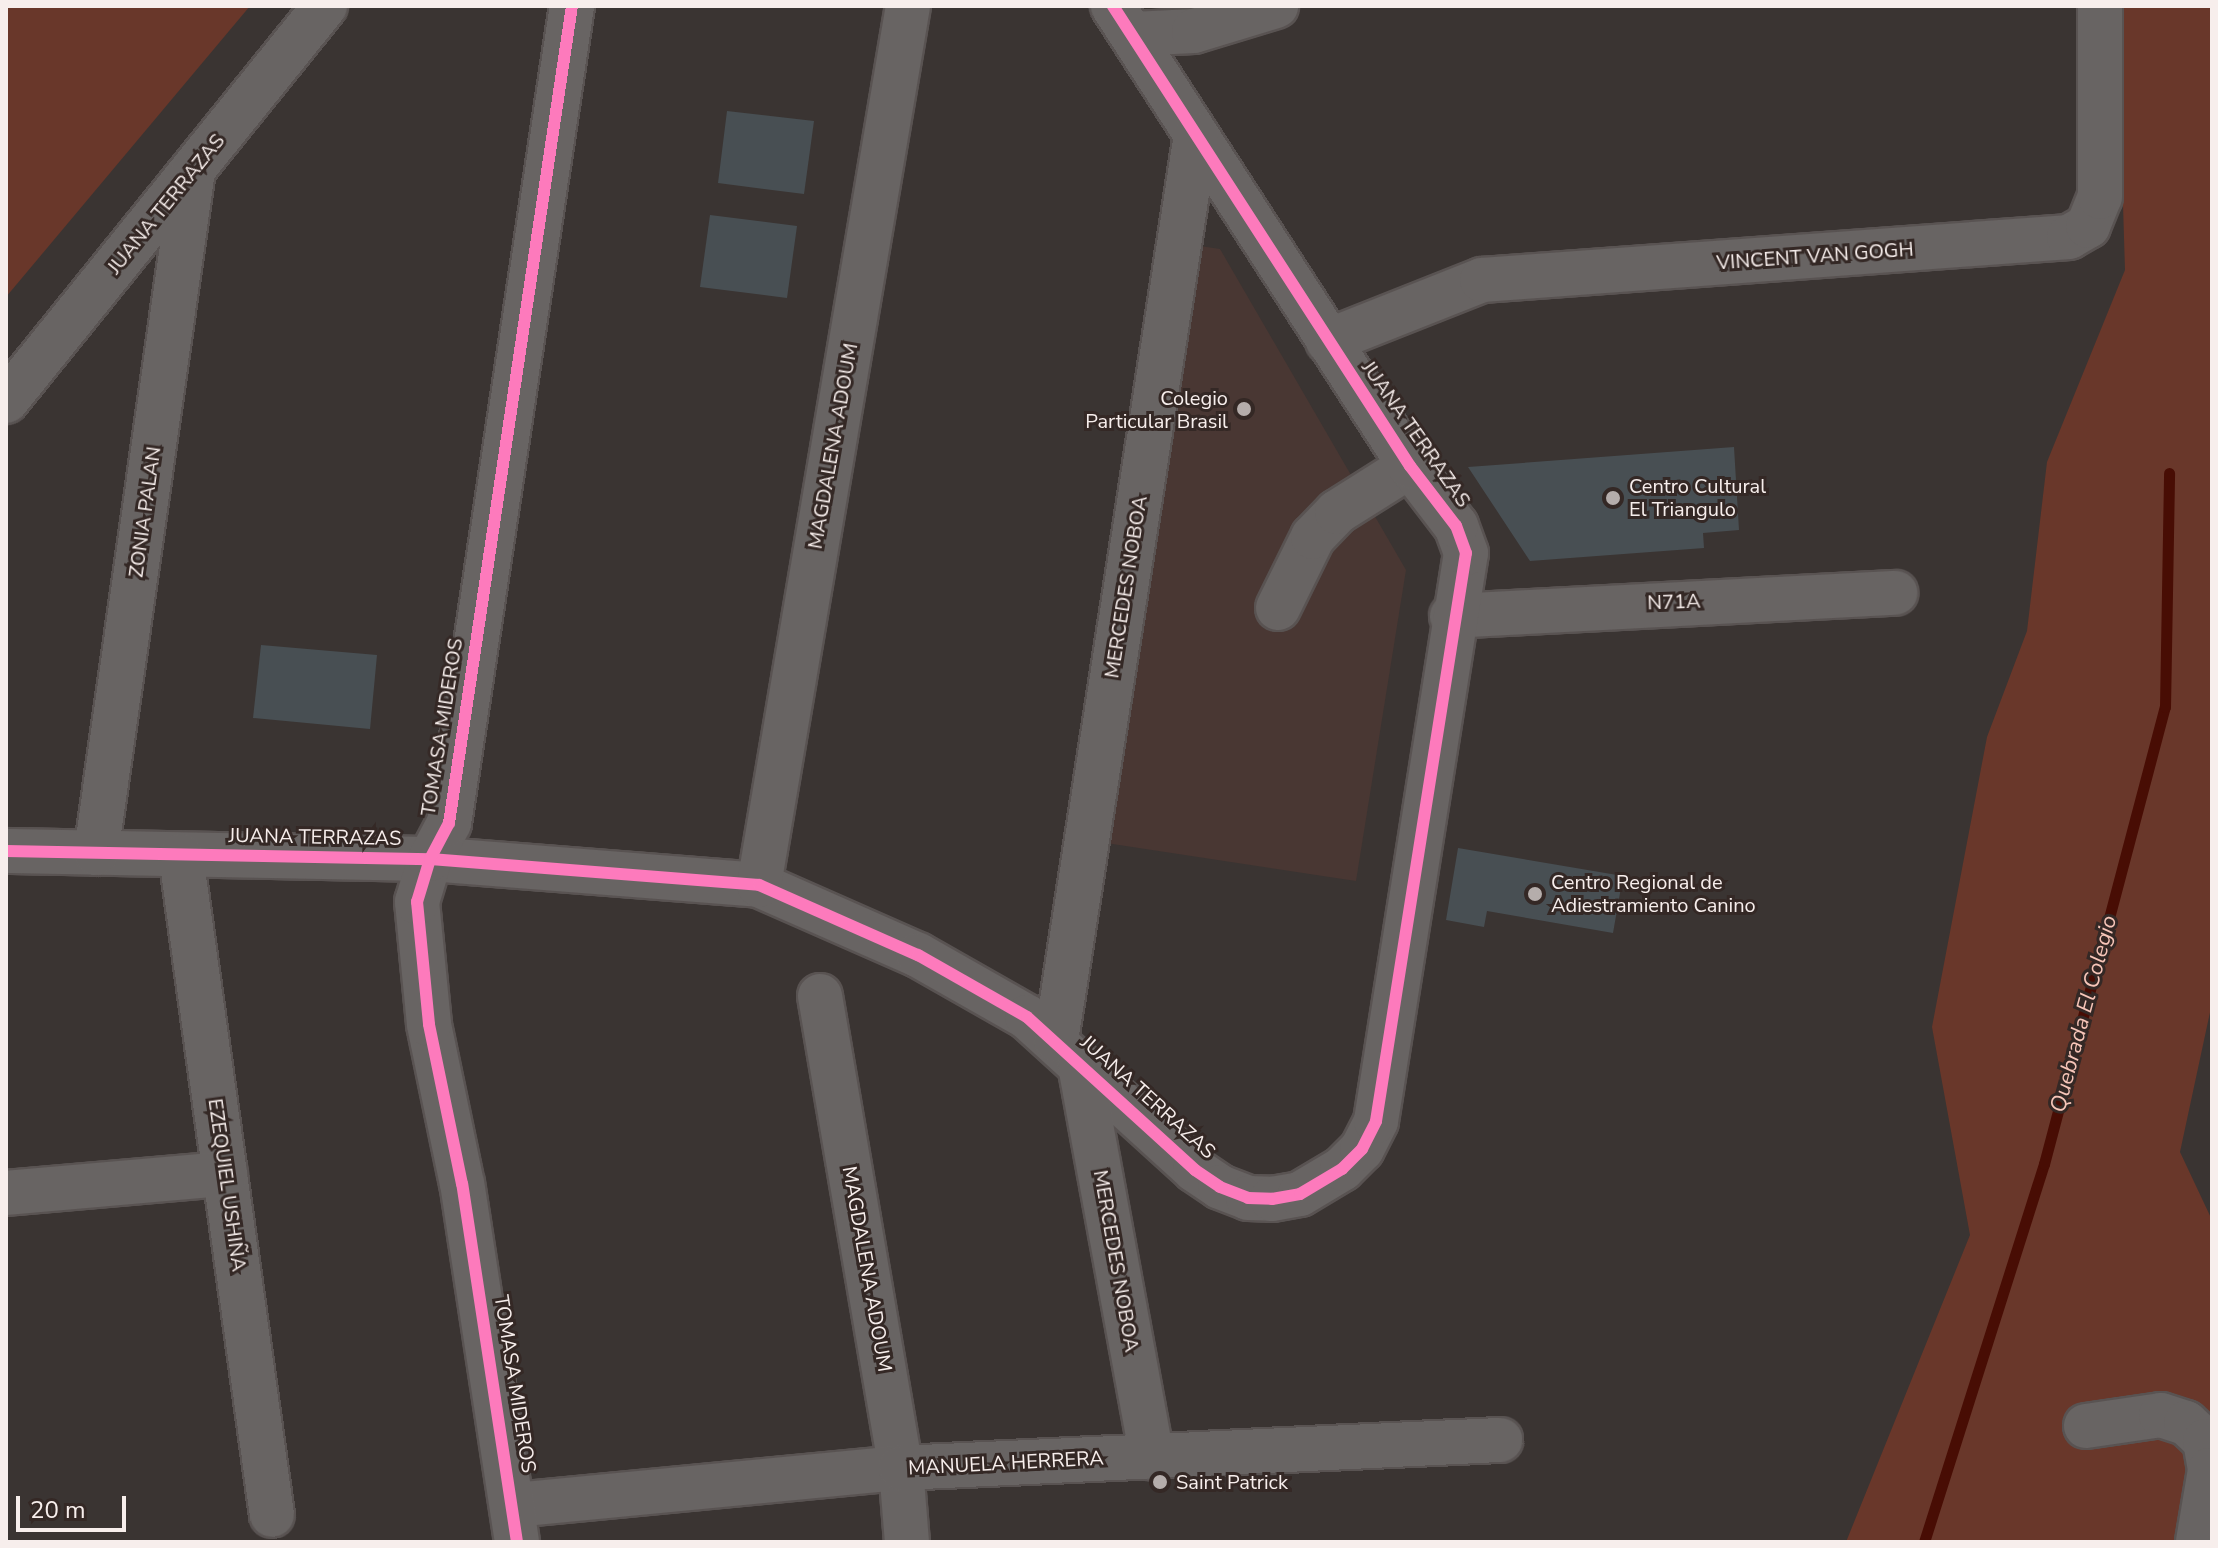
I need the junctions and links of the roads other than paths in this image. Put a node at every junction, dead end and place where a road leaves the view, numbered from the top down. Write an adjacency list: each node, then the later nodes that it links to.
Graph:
1 (325, 6): 8 (street, JUANA TERRAZAS)
2 (572, 6): 18 (street, TOMASA MIDEROS)
3 (908, 6): 19 (street, MAGDALENA ADOUM)
4 (1276, 6): 6 (street)
5 (2100, 6): 9 (street, VINCENT VAN GOGH)
6 (1122, 20): 7 (street, JUANA TERRAZAS)
7 (1196, 135): 9 (street, JUANA TERRAZAS); 21 (street, MERCEDES NOBOA)
8 (193, 170): 10 (street, JUANA TERRAZAS); 16 (street, ZONIA PALAN)
9 (1328, 341): 11 (street, JUANA TERRAZAS)
10 (6, 401)
11 (1410, 466): 13 (street); 14 (street, JUANA TERRAZAS)
12 (1895, 593): 14 (street, N71A)
13 (1278, 608)
14 (1452, 616): 21 (street, JUANA TERRAZAS)
15 (6, 851): 16 (street, JUANA TERRAZAS)
16 (96, 853): 17 (street, JUANA TERRAZAS)
17 (181, 856): 18 (street, JUANA TERRAZAS); 22 (street, EZEQUIEL USHIÑA)
18 (430, 859): 19 (street, JUANA TERRAZAS); 29 (street, TOMASA MIDEROS)
19 (759, 885): 21 (street, JUANA TERRAZAS)
20 (820, 996): 27 (street, MAGDALENA ADOUM)
21 (1068, 1052): 26 (street, MERCEDES NOBOA)
22 (225, 1174): 23 (street); 28 (street, EZEQUIEL USHIÑA)
23 (6, 1193)
24 (2086, 1426): 31 (street)
25 (1500, 1440): 26 (street, MANUELA HERRERA)
26 (1152, 1457): 27 (street, MANUELA HERRERA)
27 (901, 1468): 29 (street, MANUELA HERRERA); 30 (street, MAGDALENA ADOUM)
28 (272, 1515)
29 (516, 1524)
30 (907, 1542)
31 (2198, 1542)

